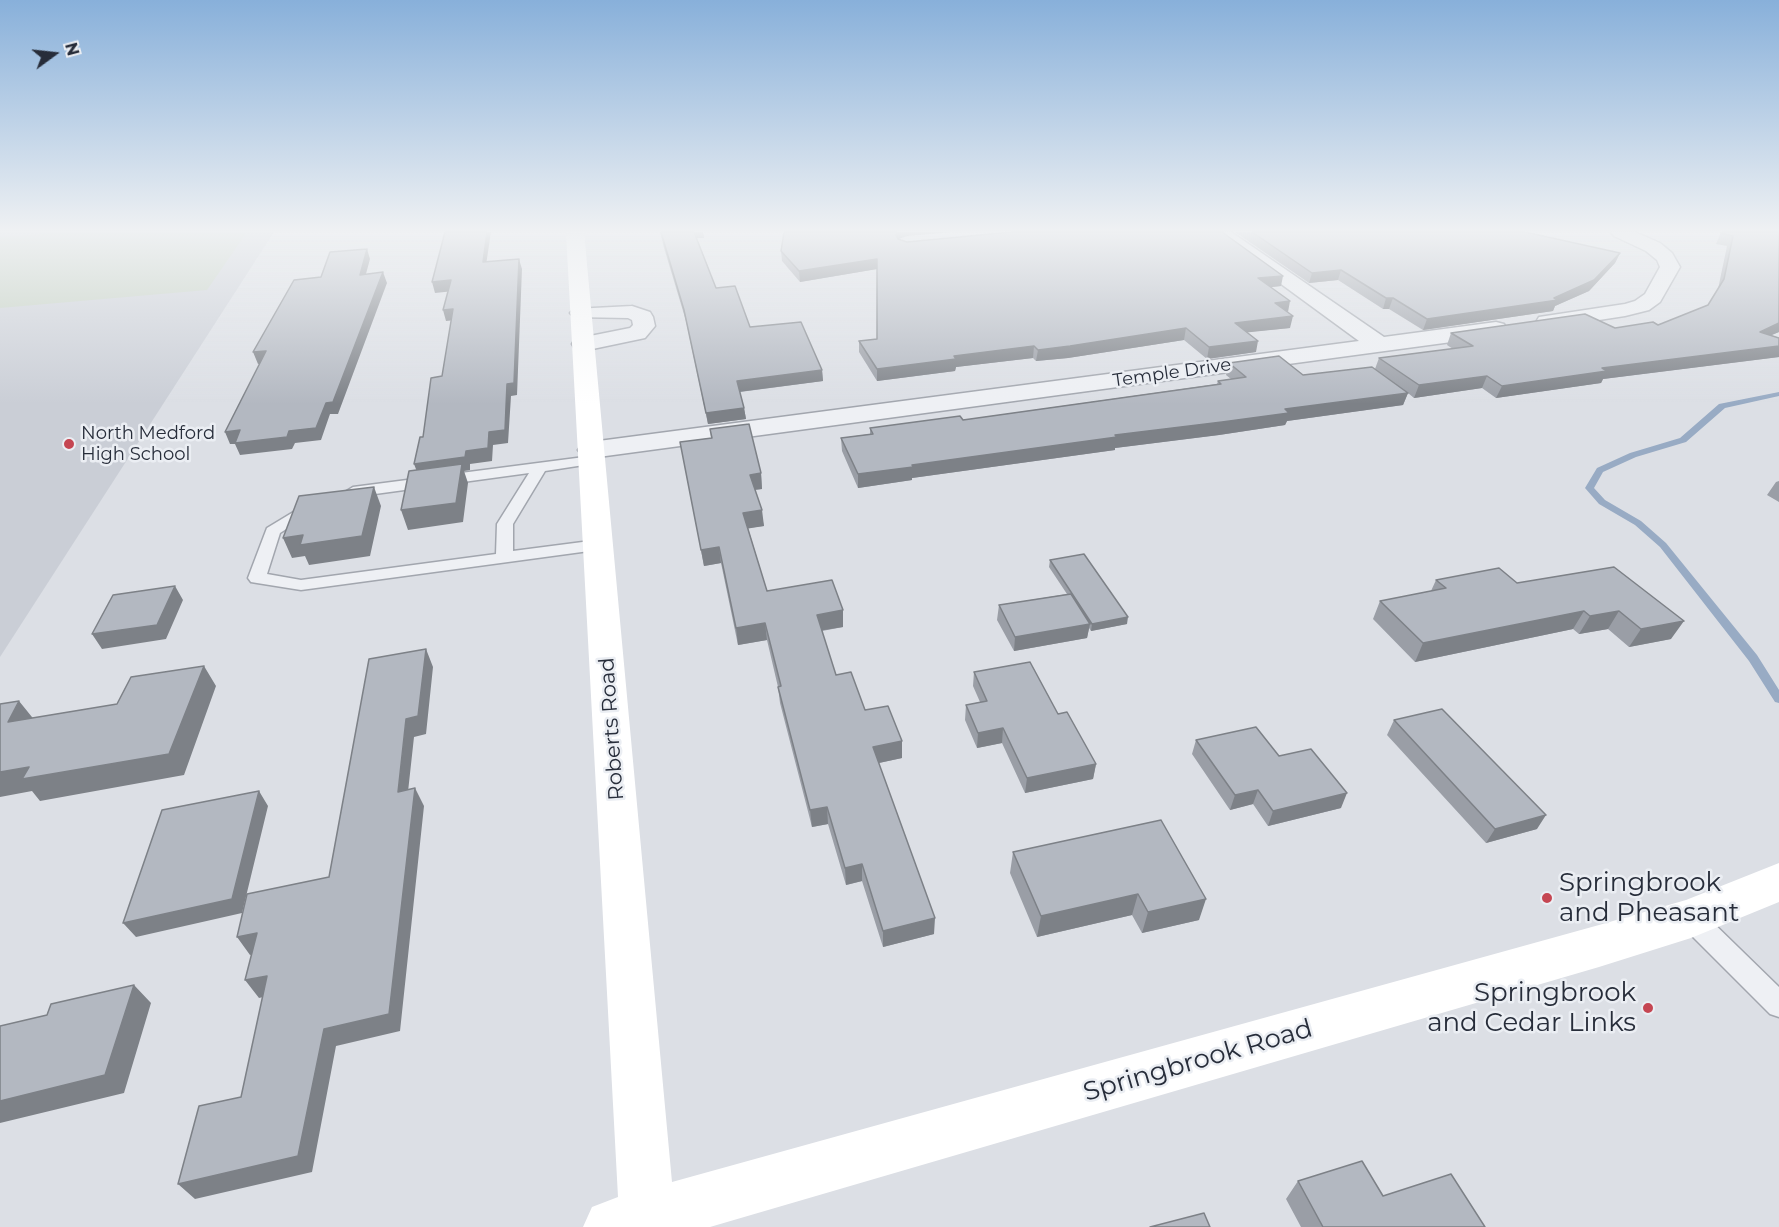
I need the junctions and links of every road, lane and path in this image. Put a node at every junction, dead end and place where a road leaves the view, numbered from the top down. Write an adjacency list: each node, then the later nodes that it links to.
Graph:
1 (579, 289): 5 (street, Roberts Road)
2 (1301, 289): 4 (street)
3 (1658, 289): 4 (street, Temple Drive)
4 (1380, 345): 5 (street, Temple Drive)
5 (591, 455): 6 (lane); 7 (street, Roberts Road)
6 (540, 467): 8 (lane); 8 (lane)
7 (598, 545): 8 (lane); 12 (street, Roberts Road)
8 (504, 558)
9 (1779, 882): 10 (street, Springbrook Road)
10 (1691, 918): 11 (lane); 12 (street, Springbrook Road)
11 (1779, 1005)
12 (636, 1224)

